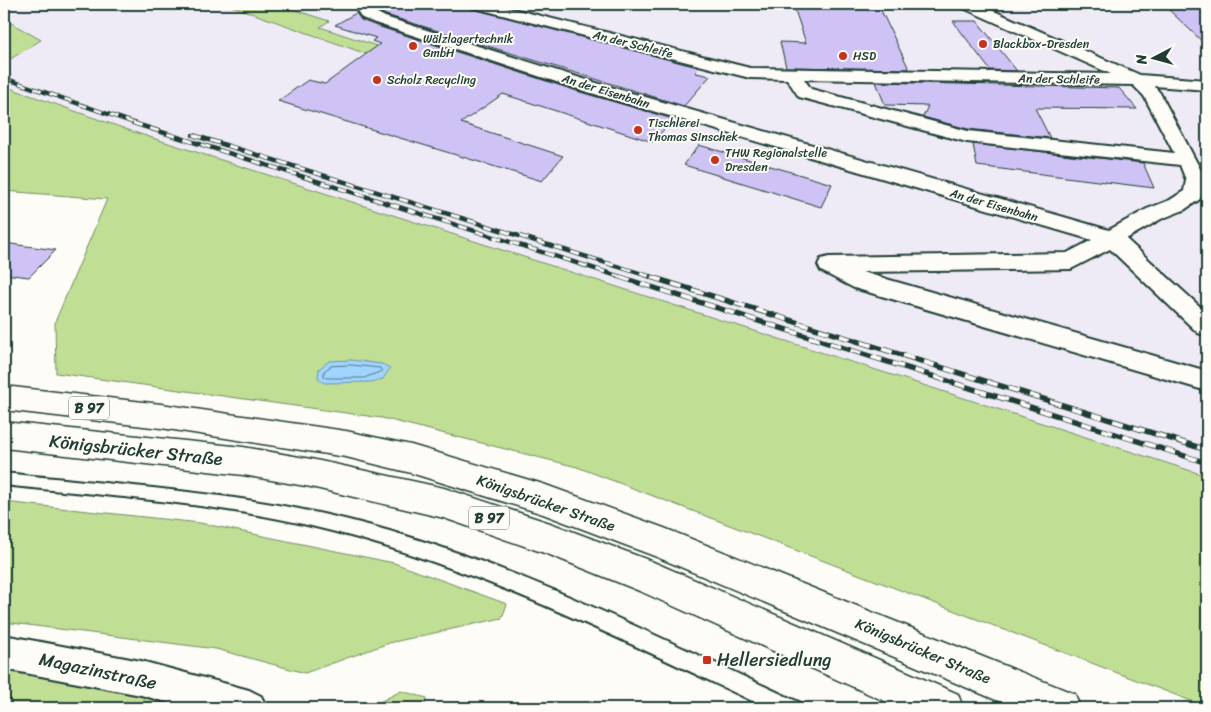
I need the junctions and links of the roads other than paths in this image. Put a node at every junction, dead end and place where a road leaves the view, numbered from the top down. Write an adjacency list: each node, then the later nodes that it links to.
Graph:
1 (476, 4): 4 (street, An der Schleife)
2 (966, 4): 5 (street, An der Schleife)
3 (364, 6): 8 (street, An der Eisenbahn)
4 (793, 74): 5 (street, An der Schleife); 7 (street)
5 (1137, 80): 6 (street); 7 (street)
6 (1207, 85)
7 (1187, 160): 8 (street)
8 (1112, 238): 9 (street, An der Eisenbahn); 10 (street)
9 (1207, 327)
10 (1207, 381)
11 (4, 398): 16 (main road, Königsbrücker Straße / B 97)
12 (4, 435): 15 (main road, Königsbrücker Straße / B 97)
13 (4, 652): 14 (street, Magazinstraße)
14 (249, 708)
15 (944, 708)
16 (1061, 708)

